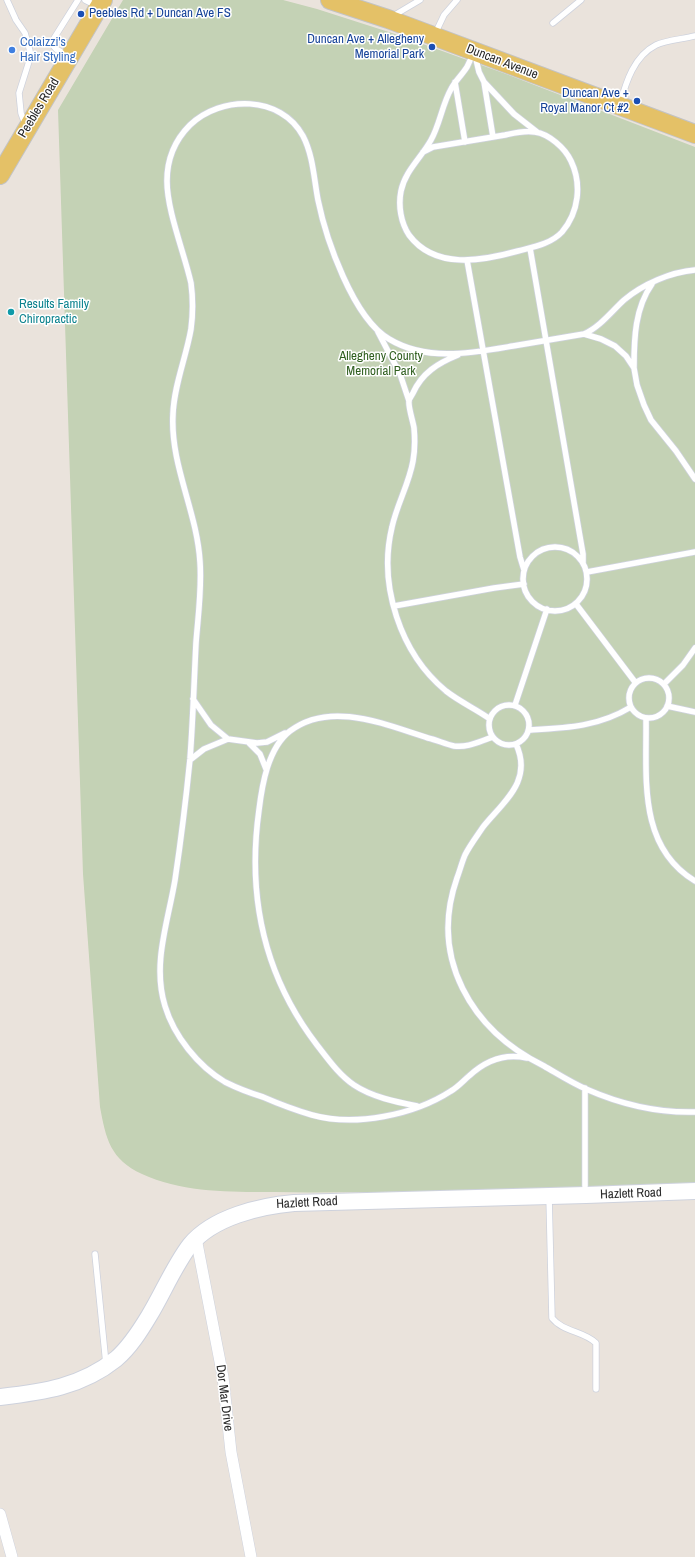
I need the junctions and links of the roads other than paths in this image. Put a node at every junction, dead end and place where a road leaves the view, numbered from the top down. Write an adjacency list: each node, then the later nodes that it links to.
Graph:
1 (7, 0): 17 (lane)
2 (78, 0): 13 (lane)
3 (330, 0): 8 (main road, Duncan Avenue)
4 (420, 0): 8 (lane)
5 (458, 0): 10 (lane)
6 (581, 0): 9 (lane)
7 (96, 2): 13 (main road, Peebles Road)
8 (388, 19): 10 (main road, Duncan Avenue)
9 (552, 23)
10 (434, 36): 12 (main road, Duncan Avenue)
11 (695, 36): 16 (lane)
12 (474, 52): 14 (lane); 15 (lane); 16 (main road, Duncan Avenue)
13 (70, 57): 17 (main road, Peebles Road)
14 (455, 82): 21 (lane); 22 (lane)
15 (484, 82): 18 (lane); 20 (lane)
16 (619, 106): 19 (main road, Duncan Avenue)
17 (27, 128): 23 (main road, Peebles Road)
18 (537, 132): 20 (lane); 24 (lane)
19 (695, 134)
20 (493, 137): 21 (lane)
21 (465, 142): 22 (lane)
22 (423, 152): 25 (lane)
23 (0, 175)
24 (530, 248): 25 (lane); 30 (lane)
25 (468, 260): 31 (lane)
26 (695, 270): 27 (lane)
27 (654, 282): 29 (lane); 33 (lane)
28 (376, 329): 32 (lane); 34 (lane); 47 (lane)
29 (584, 334): 30 (lane); 33 (lane)
30 (546, 341): 31 (lane); 37 (lane)
31 (483, 351): 32 (lane); 38 (lane)
32 (462, 354): 34 (lane)
33 (634, 368): 35 (lane)
34 (409, 401): 42 (lane)
35 (695, 479)
36 (695, 552): 39 (lane)
37 (583, 563): 38 (lane); 39 (lane)
38 (524, 570): 40 (lane)
39 (587, 572): 41 (lane)
40 (524, 584): 42 (lane); 43 (lane)
41 (576, 604): 43 (lane); 45 (lane)
42 (394, 606): 52 (lane)
43 (546, 609): 48 (lane)
44 (695, 648): 46 (lane)
45 (635, 682): 46 (lane); 50 (lane)
46 (664, 684): 49 (lane)
47 (193, 699): 57 (lane); 60 (lane)
48 (515, 705): 52 (lane); 54 (lane)
49 (667, 706): 51 (lane); 53 (lane)
50 (631, 707): 53 (lane); 54 (lane)
51 (695, 712)
52 (490, 718): 56 (lane)
53 (646, 718): 62 (lane)
54 (529, 730): 59 (lane)
55 (289, 731): 56 (lane); 58 (lane); 61 (lane)
56 (493, 737): 59 (lane)
57 (228, 739): 58 (lane); 60 (lane)
58 (248, 742): 61 (lane)
59 (516, 744): 63 (lane)
60 (190, 760): 65 (lane)
61 (266, 769): 65 (lane)
62 (695, 882)
63 (527, 1058): 64 (lane); 65 (lane)
64 (585, 1088): 66 (lane); 67 (lane)
65 (420, 1106)
66 (695, 1112)
67 (585, 1186)
68 (695, 1191): 69 (street, Hazlett Road)
69 (549, 1196): 70 (street, Hazlett Road); 73 (lane)
70 (196, 1238): 72 (street, Hazlett Road); 77 (street, Dor Mar Drive)
71 (95, 1254): 72 (lane)
72 (106, 1366): 74 (street, Hazlett Road)
73 (596, 1389)
74 (0, 1397)
75 (0, 1514): 76 (street)
76 (12, 1557)
77 (251, 1557)

